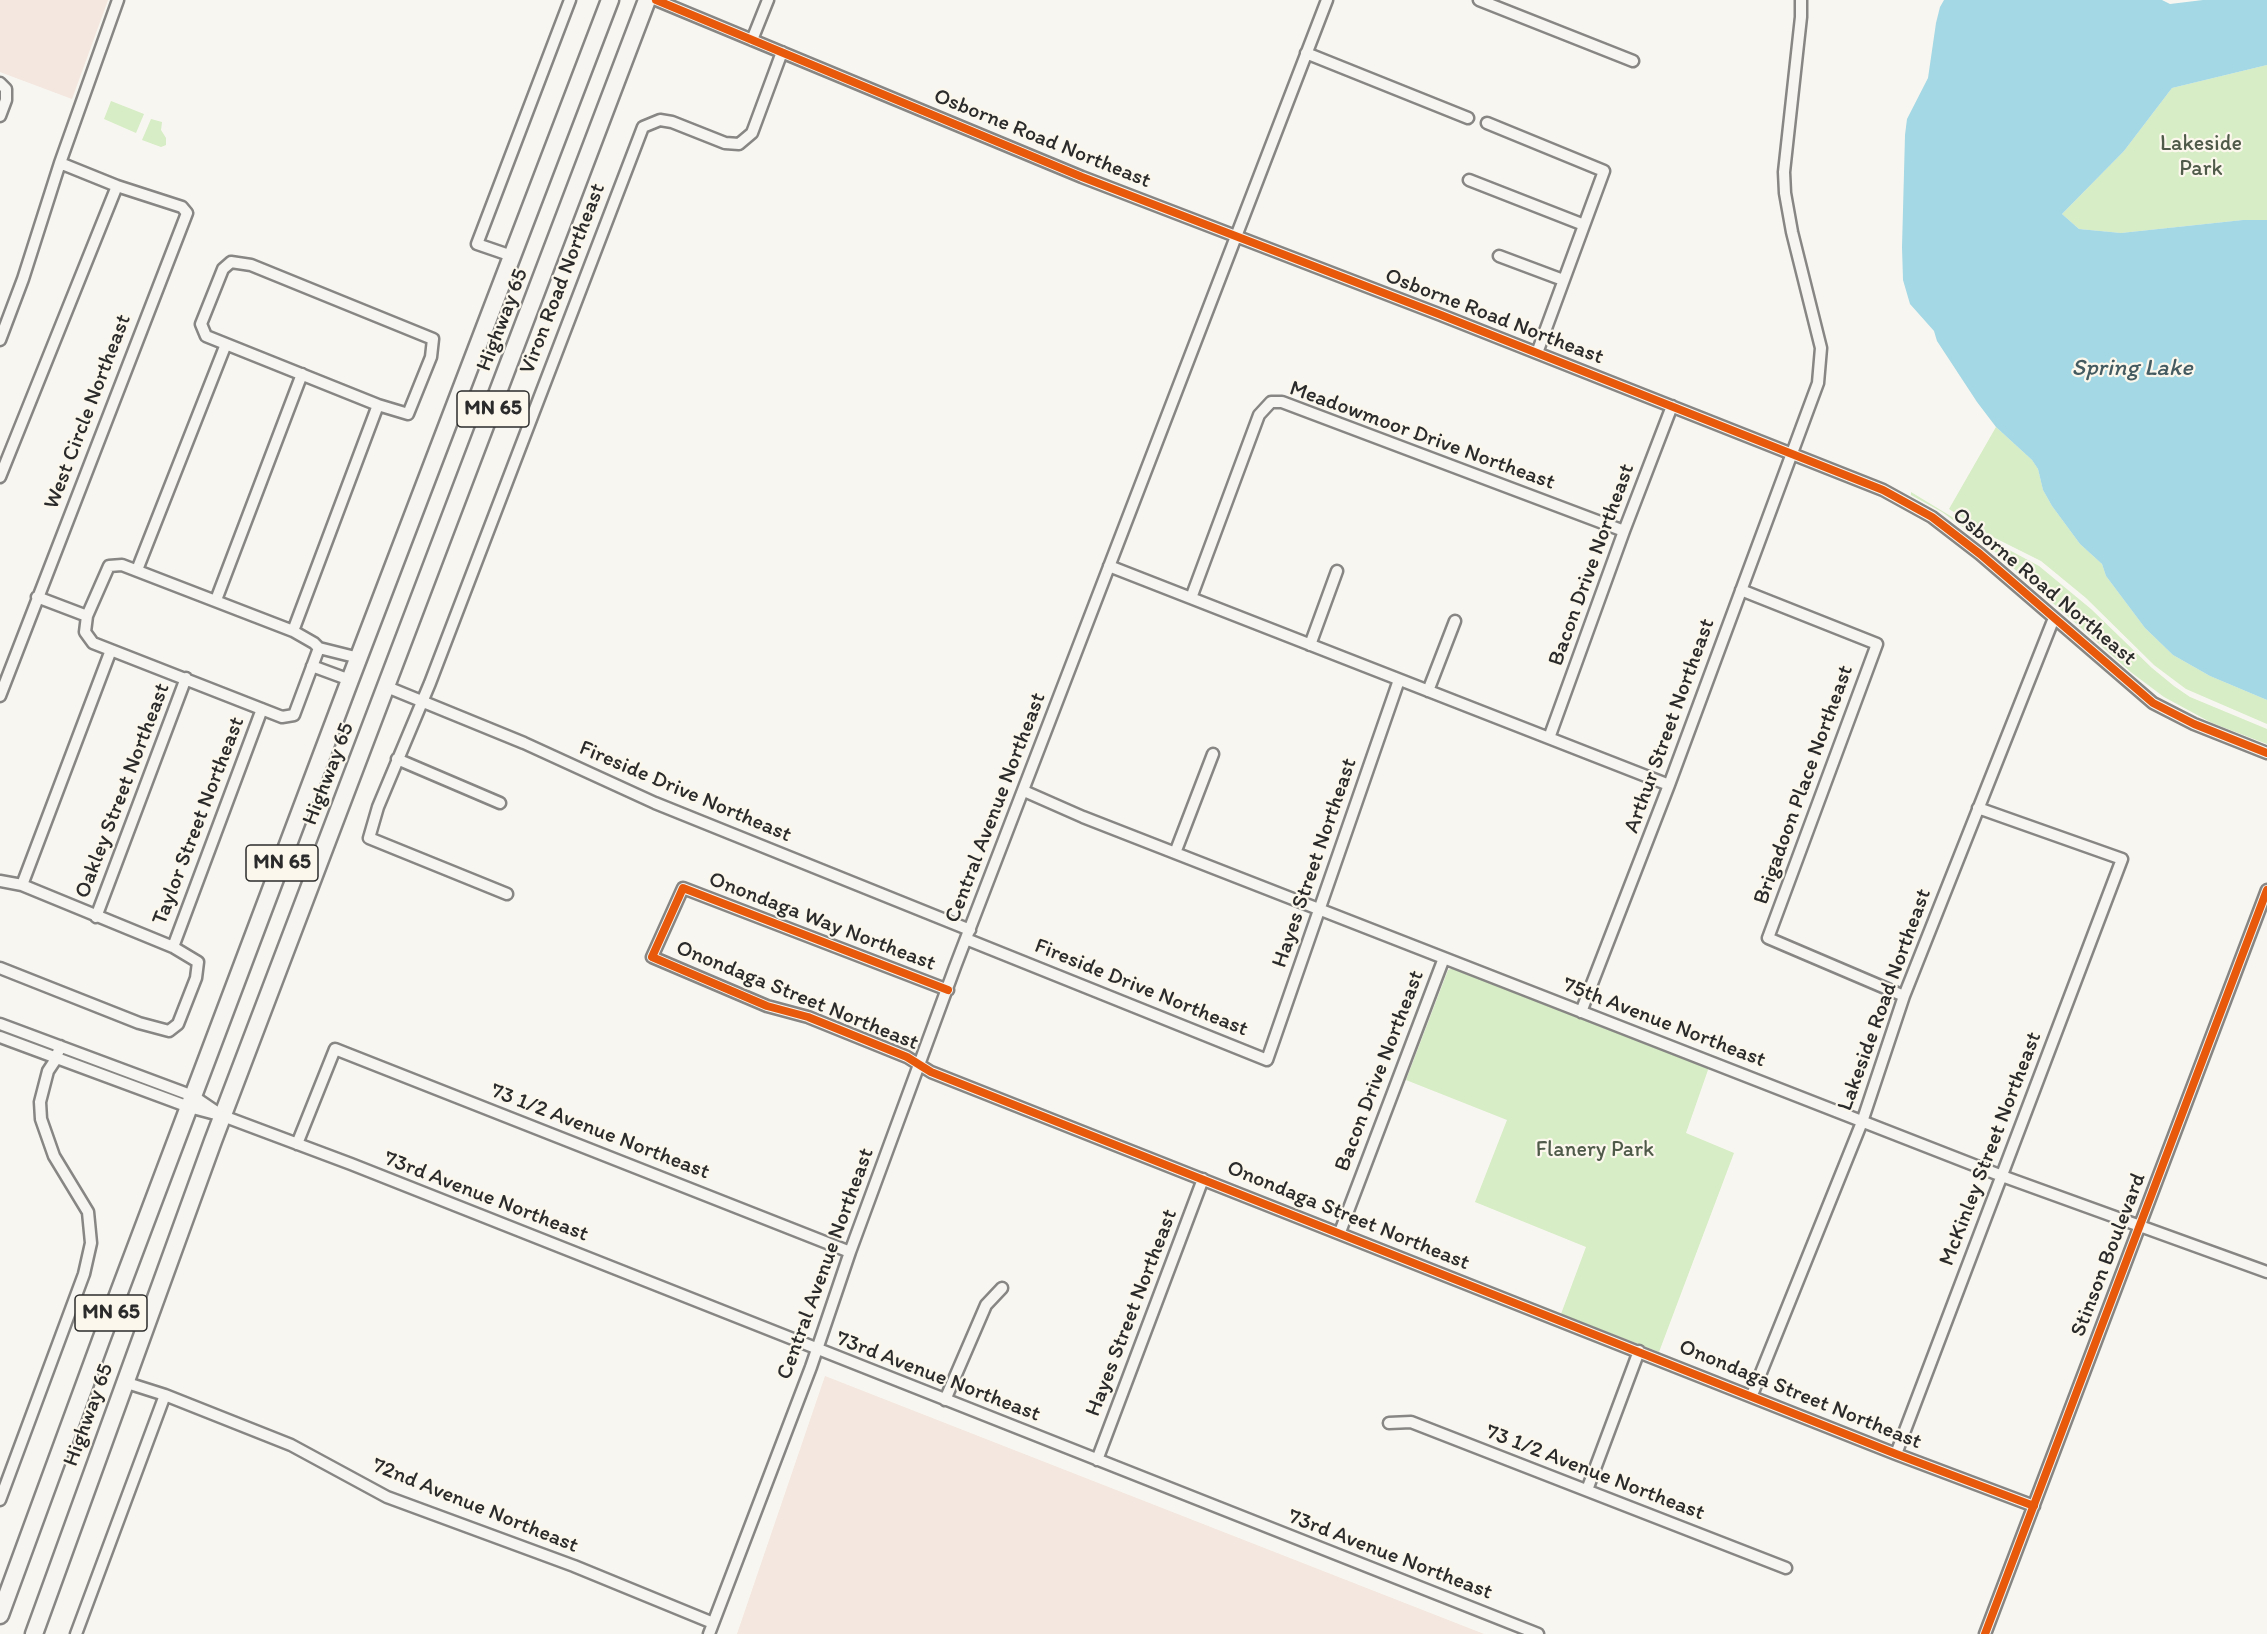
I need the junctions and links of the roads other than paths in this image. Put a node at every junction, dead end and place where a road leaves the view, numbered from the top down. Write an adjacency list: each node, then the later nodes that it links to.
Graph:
1 (118, 0): 18 (street)
2 (570, 0): 23 (street)
3 (610, 0): 23 (highway, Highway 65 / MN 65)
4 (647, 0): 54 (highway, Highway 65 / MN 65)
5 (656, 0): 10 (street, Osborne Road Northeast)
6 (768, 0): 10 (street)
7 (1327, 0): 12 (street, Central Avenue Northeast)
8 (1479, 0): 13 (street)
9 (1801, 0): 32 (street, Arthur Street Northeast)
10 (752, 40): 11 (street, Osborne Road Northeast)
11 (782, 52): 22 (street, Osborne Road Northeast); 57 (street, Viron Road Northeast)
12 (1306, 53): 16 (street); 22 (street, Central Avenue Northeast)
13 (1633, 62)
14 (3, 86): 15 (street)
15 (0, 116)
16 (1468, 118)
17 (1487, 123): 21 (street)
18 (60, 162): 20 (street, West Circle Northeast); 26 (street)
19 (1469, 180): 21 (street)
20 (117, 186): 33 (street); 39 (street, West Circle Northeast)
21 (1584, 225): 25 (street)
22 (1236, 236): 28 (street, Osborne Road Northeast); 35 (street, Central Avenue Northeast)
23 (512, 256): 49 (highway, Highway 65 / MN 65)
24 (1498, 256): 25 (street)
25 (1563, 280): 28 (street)
26 (0, 340)
27 (226, 344): 29 (street); 30 (street); 36 (street)
28 (1536, 352): 31 (street, Osborne Road Northeast)
29 (302, 374): 30 (street); 41 (street)
30 (378, 405): 45 (street)
31 (1672, 406): 32 (street, Osborne Road Northeast); 34 (street, Bacon Drive Northeast)
32 (1792, 453): 38 (street, Arthur Street Northeast); 43 (street, Osborne Road Northeast)
33 (0, 477)
34 (1623, 531): 40 (street, Meadowmoor Drive Northeast); 59 (street, Bacon Drive Northeast)
35 (1110, 567): 40 (street); 64 (street, Central Avenue Northeast)
36 (137, 570): 41 (street); 42 (street)
37 (1337, 571): 46 (street)
38 (1741, 590): 63 (street, Arthur Street Northeast); 80 (street, Brigadoon Place Northeast)
39 (37, 597): 42 (street); 56 (street, West Circle Northeast)
40 (1191, 598): 46 (street)
41 (216, 600): 45 (street)
42 (87, 616): 48 (street)
43 (2054, 618): 60 (street, Osborne Road Northeast); 66 (street, Lakeside Road Northeast)
44 (1455, 621): 55 (street)
45 (293, 631): 47 (street)
46 (1311, 645): 53 (street)
47 (319, 648): 49 (street); 50 (street)
48 (111, 650): 51 (street); 69 (street)
49 (359, 658): 52 (highway, Highway 65 / MN 65)
50 (312, 666): 52 (street); 58 (street)
51 (186, 678): 58 (street); 74 (street, Oakley Street Northeast)
52 (350, 680): 88 (highway, Highway 65 / MN 65)
53 (1399, 680): 55 (street); 73 (street, Hayes Street Northeast)
54 (387, 687): 57 (street, Fireside Drive Northeast); 89 (highway, Highway 65 / MN 65)
55 (1428, 691): 59 (street)
56 (0, 696)
57 (423, 700): 62 (street, Viron Road Northeast); 75 (street, Fireside Drive Northeast)
58 (262, 709): 76 (street, Taylor Street Northeast)
59 (1549, 738): 63 (street)
60 (2267, 753)
61 (1213, 754): 67 (street)
62 (397, 759): 65 (street); 72 (street, Viron Road Northeast)
63 (1669, 785): 81 (street, Arthur Street Northeast)
64 (1024, 791): 67 (street, 75th Avenue Northeast); 75 (street, Central Avenue Northeast)
65 (500, 803)
66 (1978, 808): 80 (street, Lakeside Road Northeast); 92 (street, McKinley Street Northeast)
67 (1175, 853): 73 (street, 75th Avenue Northeast)
68 (0, 882): 69 (street)
69 (22, 885): 74 (street)
70 (683, 888): 79 (street, Onondaga Way Northeast); 87 (street, Onondaga Street Northeast)
71 (2267, 890): 94 (street, Stinson Boulevard)
72 (507, 894)
73 (1319, 909): 77 (street, 75th Avenue Northeast); 86 (street, Hayes Street Northeast)
74 (96, 917): 76 (street)
75 (968, 935): 79 (street, Central Avenue Northeast); 86 (street, Fireside Drive Northeast)
76 (173, 947): 78 (street)
77 (1444, 958): 81 (street, 75th Avenue Northeast); 95 (street, Bacon Drive Northeast)
78 (0, 968)
79 (948, 990): 87 (street, Central Avenue Northeast)
80 (1904, 996): 90 (street, Lakeside Road Northeast)
81 (1581, 1012): 90 (street, 75th Avenue Northeast)
82 (0, 1024): 84 (street, 73rd Avenue Northeast)
83 (0, 1037): 85 (street, 73rd Avenue Northeast)
84 (60, 1046): 85 (street); 88 (street, 73rd Avenue Northeast)
85 (56, 1059): 88 (street, 73rd Avenue Northeast); 109 (street)
86 (1267, 1060)
87 (920, 1065): 93 (street, Onondaga Street Northeast); 96 (street, Central Avenue Northeast)
88 (191, 1101): 89 (street, 73rd Avenue Northeast); 112 (highway, Highway 65 / MN 65)
89 (223, 1116): 91 (street, 73rd Avenue Northeast); 101 (highway, Highway 65 / MN 65)
90 (1862, 1122): 92 (street, 75th Avenue Northeast); 103 (street, Lakeside Road Northeast)
91 (297, 1144): 96 (street, 73 1/2 Avenue Northeast); 99 (street, 73rd Avenue Northeast)
92 (2002, 1176): 94 (street, 75th Avenue Northeast); 106 (street, McKinley Street Northeast)
93 (1203, 1179): 95 (street, Onondaga Street Northeast); 107 (street, Hayes Street Northeast)
94 (2139, 1227): 97 (street, 75th Avenue Northeast); 110 (street, Stinson Boulevard)
95 (1340, 1232): 100 (street, Onondaga Street Northeast)
96 (850, 1252): 99 (street, Central Avenue Northeast)
97 (2267, 1272)
98 (1002, 1288): 104 (street)
99 (818, 1350): 104 (street, 73rd Avenue Northeast); 113 (street, Central Avenue Northeast)
100 (1639, 1350): 103 (street, Onondaga Street Northeast); 108 (street)
101 (124, 1383): 102 (street, 72nd Avenue Northeast); 114 (highway, Highway 65 / MN 65)
102 (165, 1395): 113 (street, 72nd Avenue Northeast); 115 (street)
103 (1752, 1395): 106 (street, Onondaga Street Northeast)
104 (945, 1400): 107 (street, 73rd Avenue Northeast)
105 (1389, 1423): 108 (street, 73 1/2 Avenue Northeast)
106 (1896, 1454): 110 (street, Onondaga Street Northeast)
107 (1097, 1460): 117 (street, 73rd Avenue Northeast)
108 (1587, 1490): 111 (street, 73 1/2 Avenue Northeast)
109 (0, 1500)
110 (2034, 1506): 118 (street, Stinson Boulevard)
111 (1786, 1568)
112 (0, 1615)
113 (713, 1623): 116 (street, Central Avenue Northeast)
114 (34, 1634)
115 (76, 1634)
116 (709, 1634)
117 (1538, 1634)
118 (1985, 1634)

